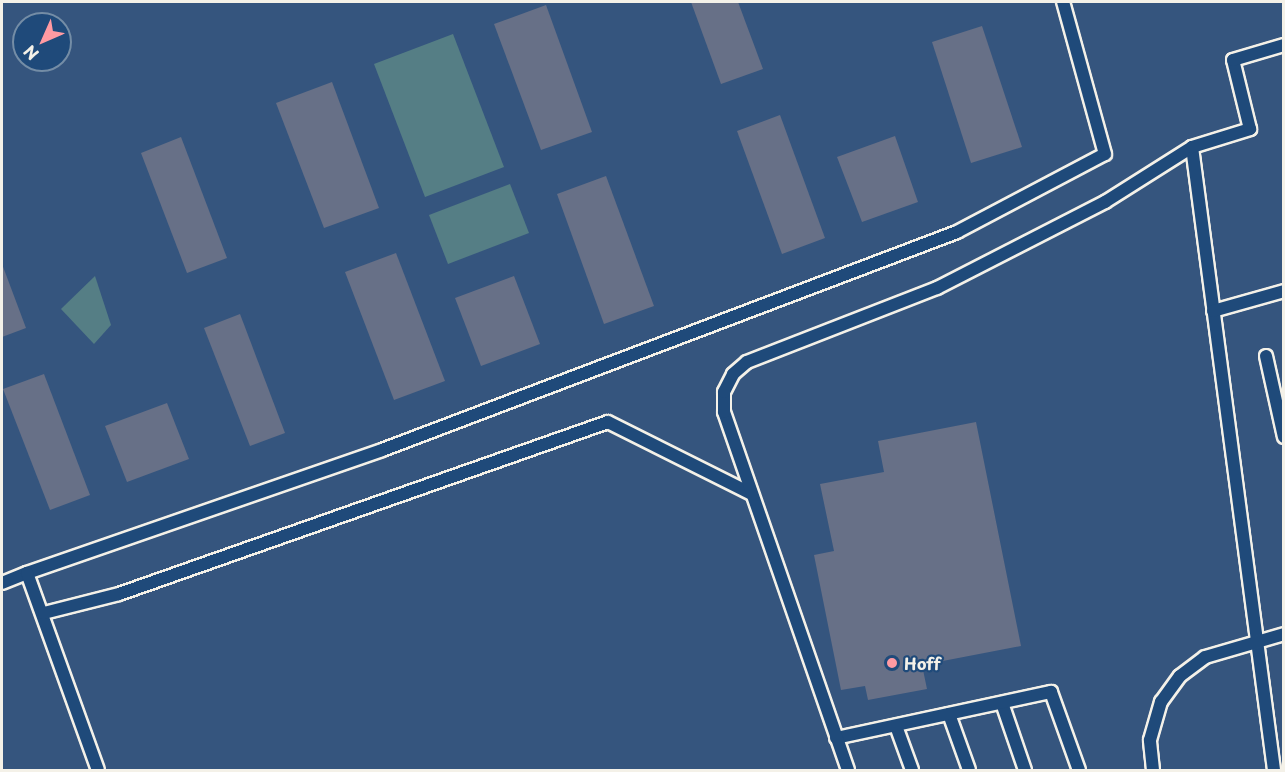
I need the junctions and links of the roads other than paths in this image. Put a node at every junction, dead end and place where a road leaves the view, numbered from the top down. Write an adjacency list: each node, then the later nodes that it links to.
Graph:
1 (1063, 2): 9 (lane)
2 (1284, 45): 3 (lane)
3 (1192, 147): 5 (lane); 8 (lane)
4 (1284, 291): 5 (lane)
5 (1213, 310): 13 (lane)
6 (1266, 356): 7 (lane)
7 (1284, 437)
8 (750, 493): 11 (lane); 17 (lane)
9 (27, 573): 10 (lane); 11 (lane)
10 (2, 583)
11 (44, 613): 18 (lane)
12 (1284, 634): 13 (lane)
13 (1255, 641): 24 (lane); 25 (lane)
14 (1002, 703): 15 (lane); 22 (lane); 23 (lane)
15 (949, 714): 16 (lane); 21 (lane)
16 (896, 726): 17 (lane); 20 (lane)
17 (836, 738): 19 (lane)
18 (98, 771)
19 (848, 771)
20 (912, 771)
21 (969, 771)
22 (1025, 771)
23 (1079, 771)
24 (1153, 771)
25 (1274, 771)

